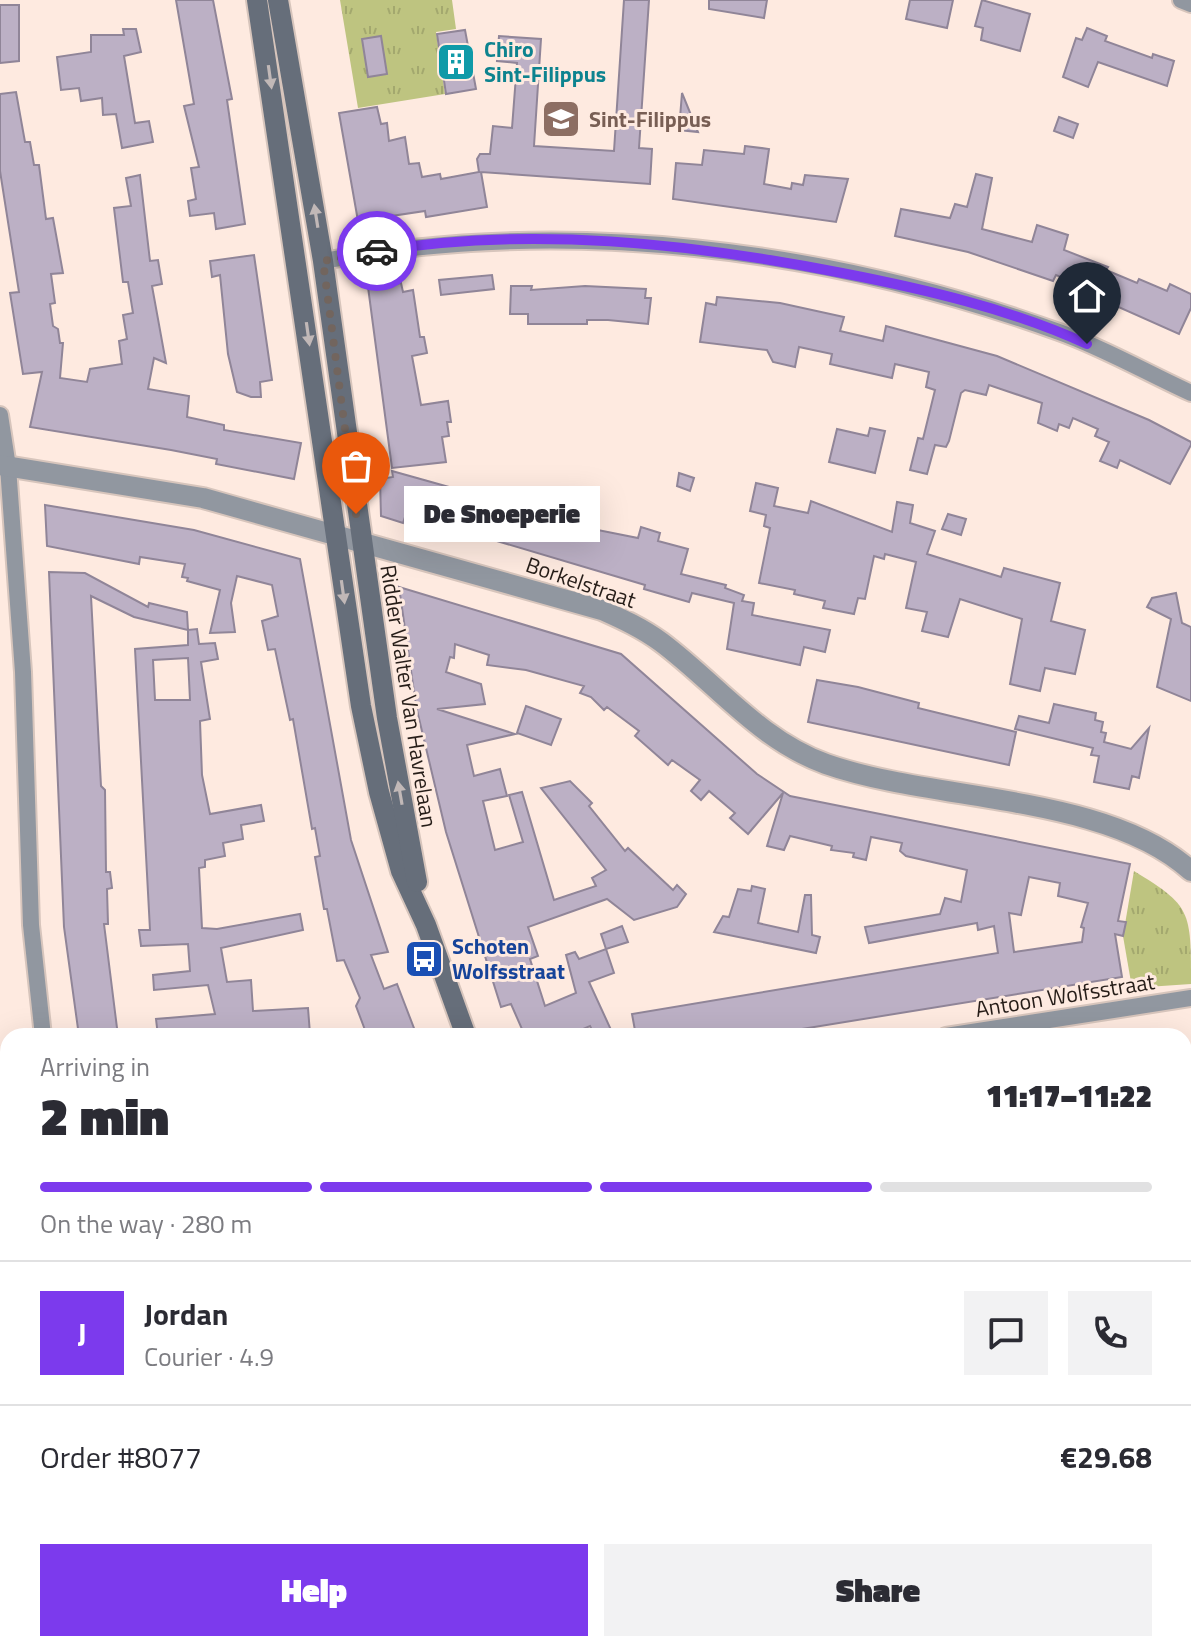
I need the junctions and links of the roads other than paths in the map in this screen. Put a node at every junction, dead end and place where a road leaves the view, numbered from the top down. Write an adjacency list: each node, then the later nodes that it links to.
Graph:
1 (257, 0): 9 (main road, Ridder Walter Van Havrelaan, one-way to 9)
2 (278, 0): 5 (main road, Ridder Walter Van Havrelaan, one-way to 2)
3 (1181, 0): 4 (street)
4 (1191, 4)
5 (323, 261): 6 (street); 10 (main road, Ridder Walter Van Havrelaan)
6 (1191, 393)
7 (0, 415): 8 (street)
8 (4, 466): 9 (street, Borkelstraat); 14 (street)
9 (337, 536): 10 (street, Borkelstraat); 12 (main road, Ridder Walter Van Havrelaan, one-way to 12)
10 (360, 543): 11 (street, Borkelstraat); 12 (main road, Ridder Walter Van Havrelaan, one-way to 10)
11 (1191, 871)
12 (426, 925): 15 (main road, Ridder Walter Van Havrelaan)
13 (1191, 998): 16 (street, Antoon Wolfsstraat)
14 (42, 1028)
15 (463, 1028)
16 (998, 1028)

